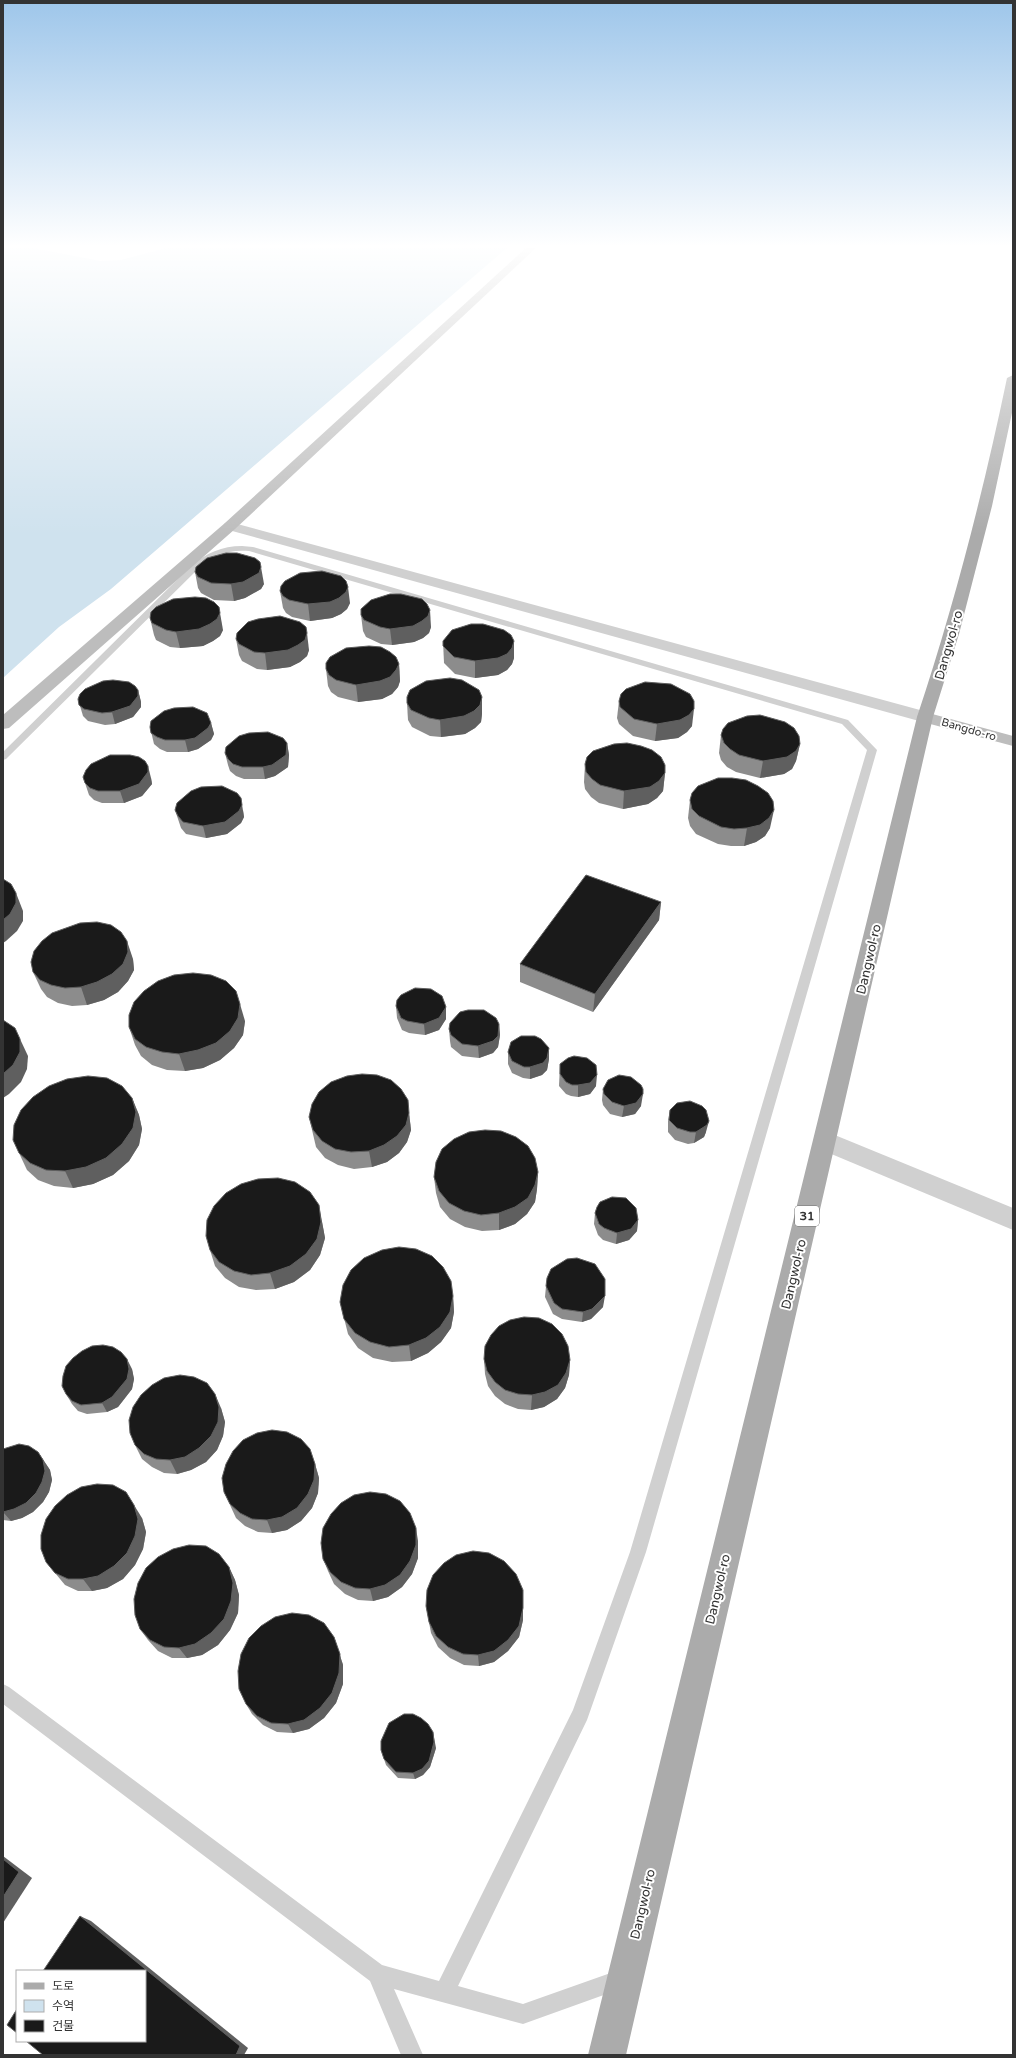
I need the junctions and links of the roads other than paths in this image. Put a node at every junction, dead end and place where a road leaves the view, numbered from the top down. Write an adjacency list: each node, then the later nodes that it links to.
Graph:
1 (428, 343): 3 (main road)
2 (1013, 378): 4 (main road, Dangwol-ro / 31)
3 (230, 526): 4 (street); 5 (main road)
4 (925, 716): 6 (main road, Bangdo-ro); 8 (main road, Dangwol-ro / 31)
5 (3, 724)
6 (1013, 742)
7 (3, 757): 13 (lane)
8 (825, 1141): 9 (street); 12 (main road, Dangwol-ro / 31)
9 (1013, 1219)
10 (6, 1698): 11 (lane)
11 (377, 1974): 13 (lane); 14 (lane)
12 (624, 1978): 13 (lane); 15 (main road, Dangwol-ro / 31)
13 (444, 1992)
14 (412, 2055)
15 (606, 2055)

